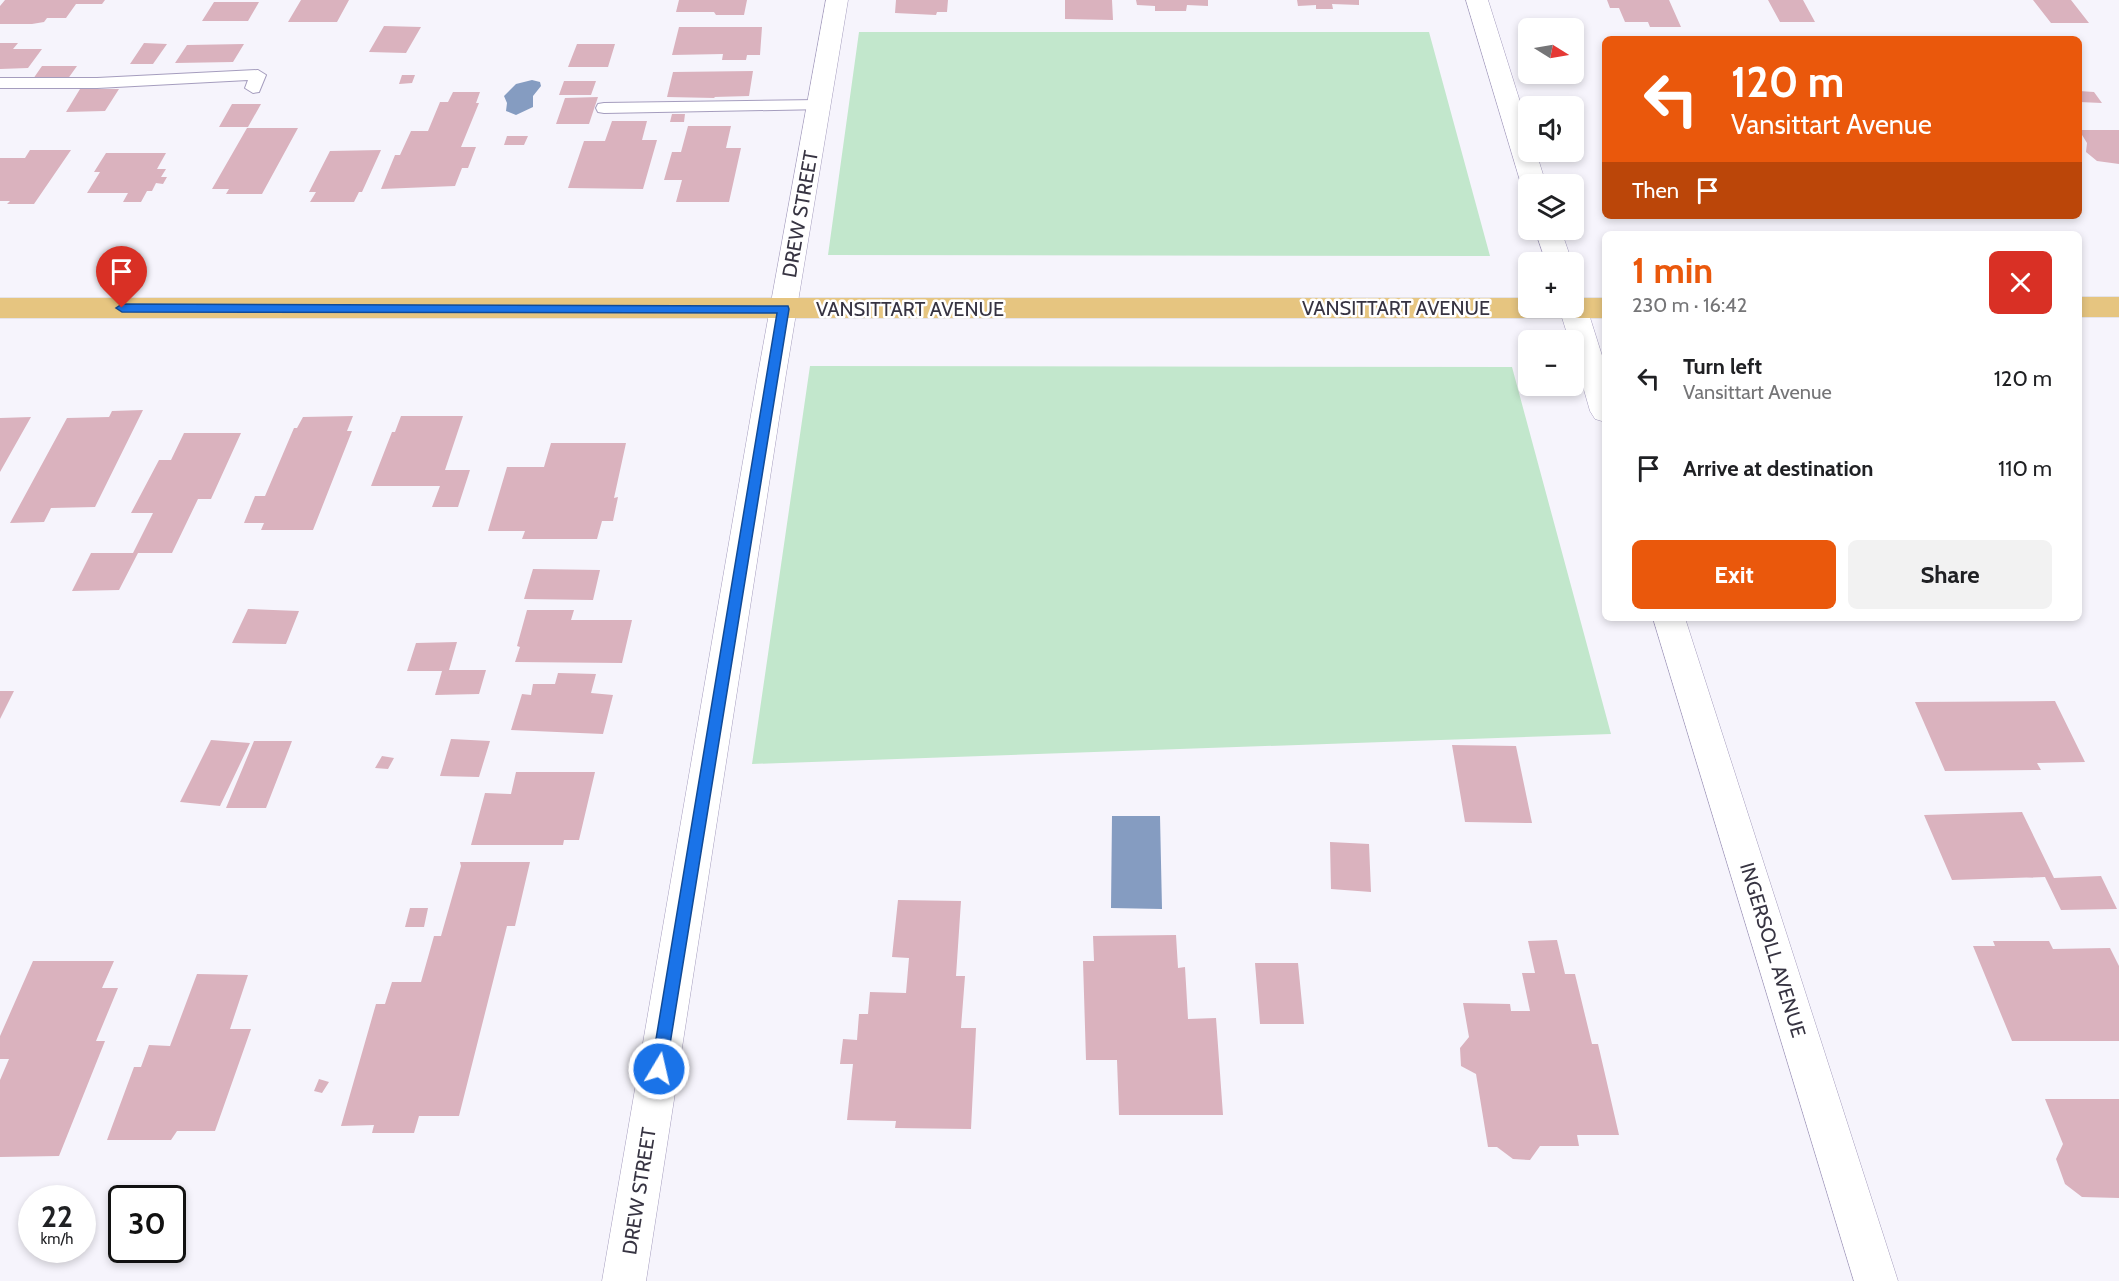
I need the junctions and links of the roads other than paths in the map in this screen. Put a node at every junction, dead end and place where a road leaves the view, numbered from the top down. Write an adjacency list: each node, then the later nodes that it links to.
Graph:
1 (837, 0): 5 (street, DREW STREET)
2 (1477, 0): 7 (street)
3 (0, 83): 4 (lane)
4 (253, 88)
5 (819, 105): 6 (lane); 14 (street, DREW STREET)
6 (604, 108)
7 (1531, 174)
8 (2082, 307): 9 (main road)
9 (2119, 307)
10 (0, 308): 14 (main road, VANSITTART AVENUE)
11 (1518, 308): 14 (main road, VANSITTART AVENUE)
12 (1584, 308): 13 (main road, VANSITTART AVENUE)
13 (1602, 308)
14 (784, 309): 18 (street, DREW STREET)
15 (1576, 318): 16 (street)
16 (1602, 401)
17 (1670, 621): 19 (street, INGERSOLL AVENUE)
18 (624, 1281)
19 (1876, 1281)

